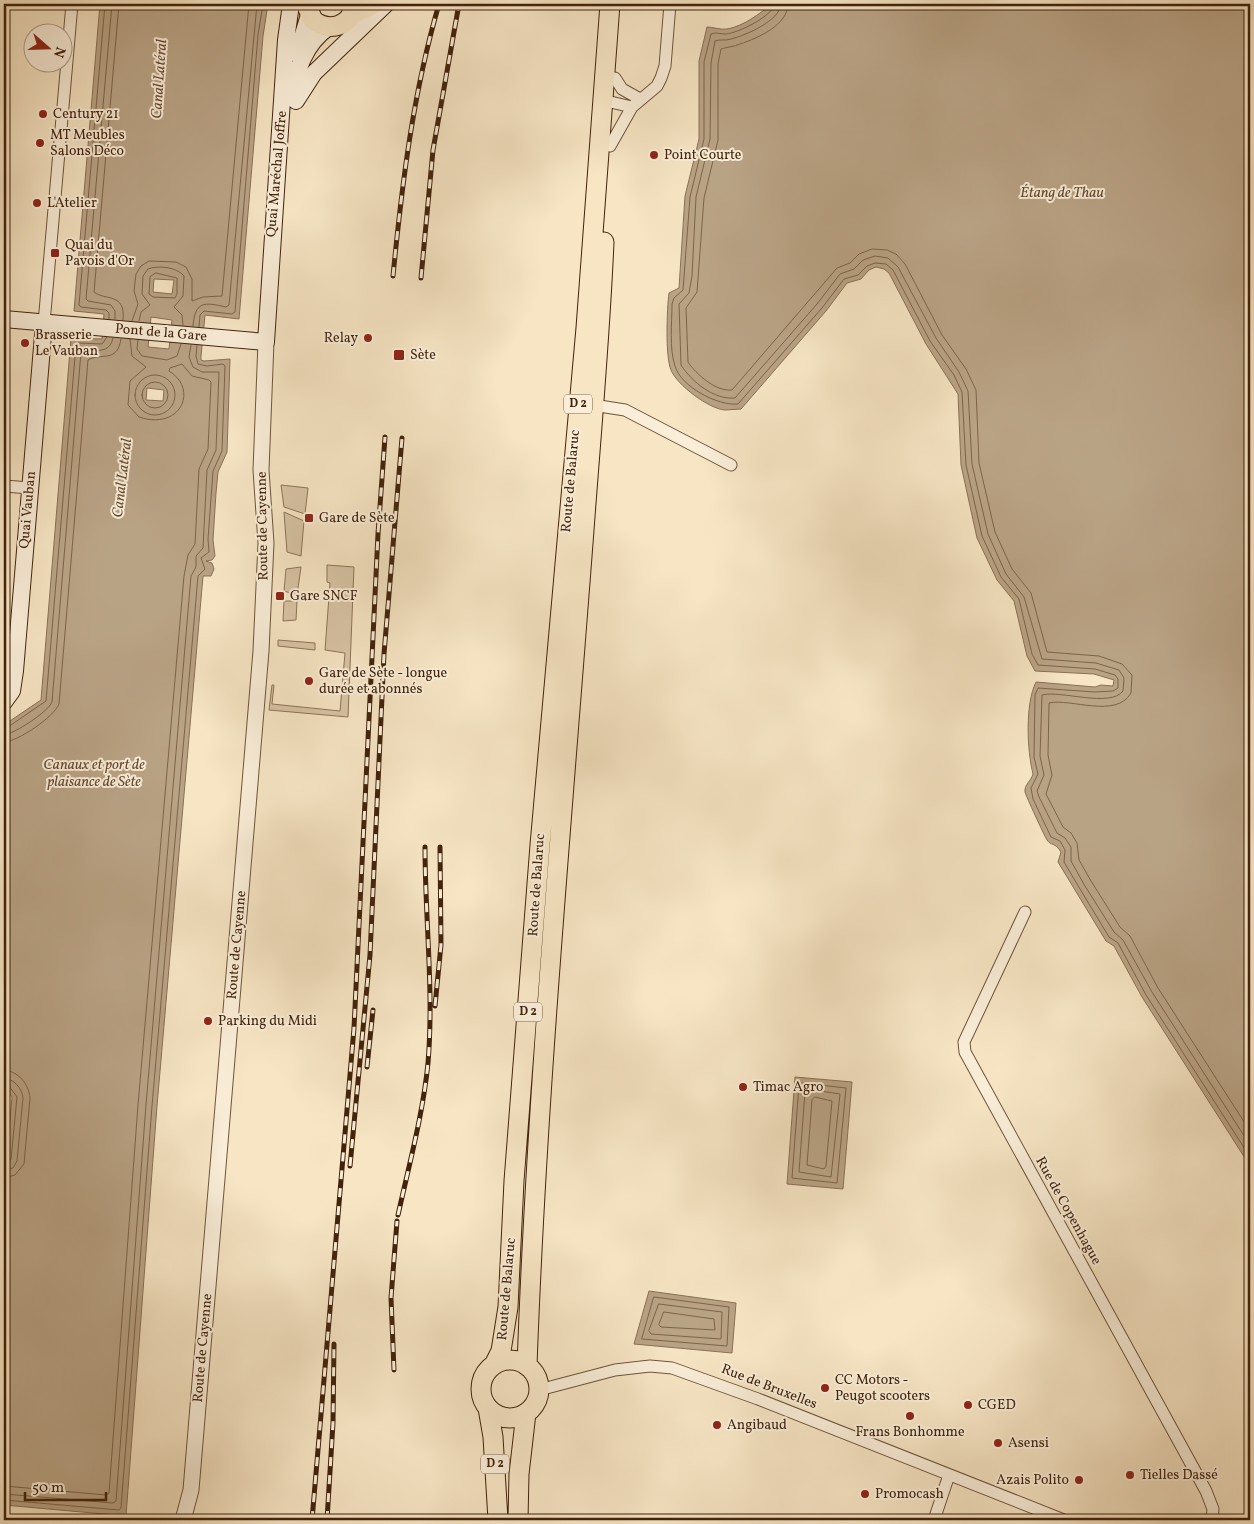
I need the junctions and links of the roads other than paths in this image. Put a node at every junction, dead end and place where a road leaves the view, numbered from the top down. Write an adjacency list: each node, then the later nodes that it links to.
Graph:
1 (72, 4): 19 (street)
2 (291, 4): 12 (main road)
3 (374, 4): 8 (main road)
4 (386, 4): 15 (main road)
5 (610, 4): 13 (main road, Route de Balaruc / D 2)
6 (619, 4): 11 (main road, Route de Balaruc / D 2)
7 (670, 4): 14 (street)
8 (353, 9): 10 (main road)
9 (308, 10): 10 (main road); 12 (main road)
10 (329, 27): 15 (main road, Quai Maréchal Joffre)
11 (615, 78): 13 (main road, Route de Balaruc / D 2); 14 (street)
12 (284, 89): 17 (main road, Quai Maréchal Joffre)
13 (608, 101): 14 (street); 16 (main road, Route de Balaruc / D 2); 21 (main road, Route de Balaruc / D 2)
14 (634, 101): 16 (street)
15 (287, 119): 17 (main road, Quai Maréchal Joffre)
16 (610, 146): 21 (main road, Route de Balaruc / D 2)
17 (270, 258): 20 (main road, Quai Maréchal Joffre)
18 (4, 319): 19 (main road, Pont de la Gare)
19 (44, 323): 20 (main road, Pont de la Gare); 24 (main road, Quai Vauban)
20 (266, 342): 33 (street, Route de Cayenne)
21 (586, 404): 22 (street); 27 (main road, Route de Balaruc / D 2); 28 (main road, Route de Balaruc / D 2)
22 (731, 465)
23 (4, 486): 24 (street)
24 (30, 488): 25 (main road, Quai Vauban)
25 (6, 700)
26 (1025, 912): 38 (street, Rue de Copenhague)
27 (494, 1365): 28 (main road); 30 (main road)
28 (527, 1366): 29 (main road)
29 (539, 1390): 31 (main road); 32 (street, Rue de Bruxelles)
30 (488, 1408): 31 (main road); 34 (main road, D 2)
31 (526, 1413): 35 (main road, D 2)
32 (949, 1474): 36 (street); 37 (street, Rue de Bruxelles)
33 (183, 1520)
34 (498, 1520)
35 (518, 1520)
36 (934, 1520)
37 (1064, 1520)
38 (1212, 1520)

